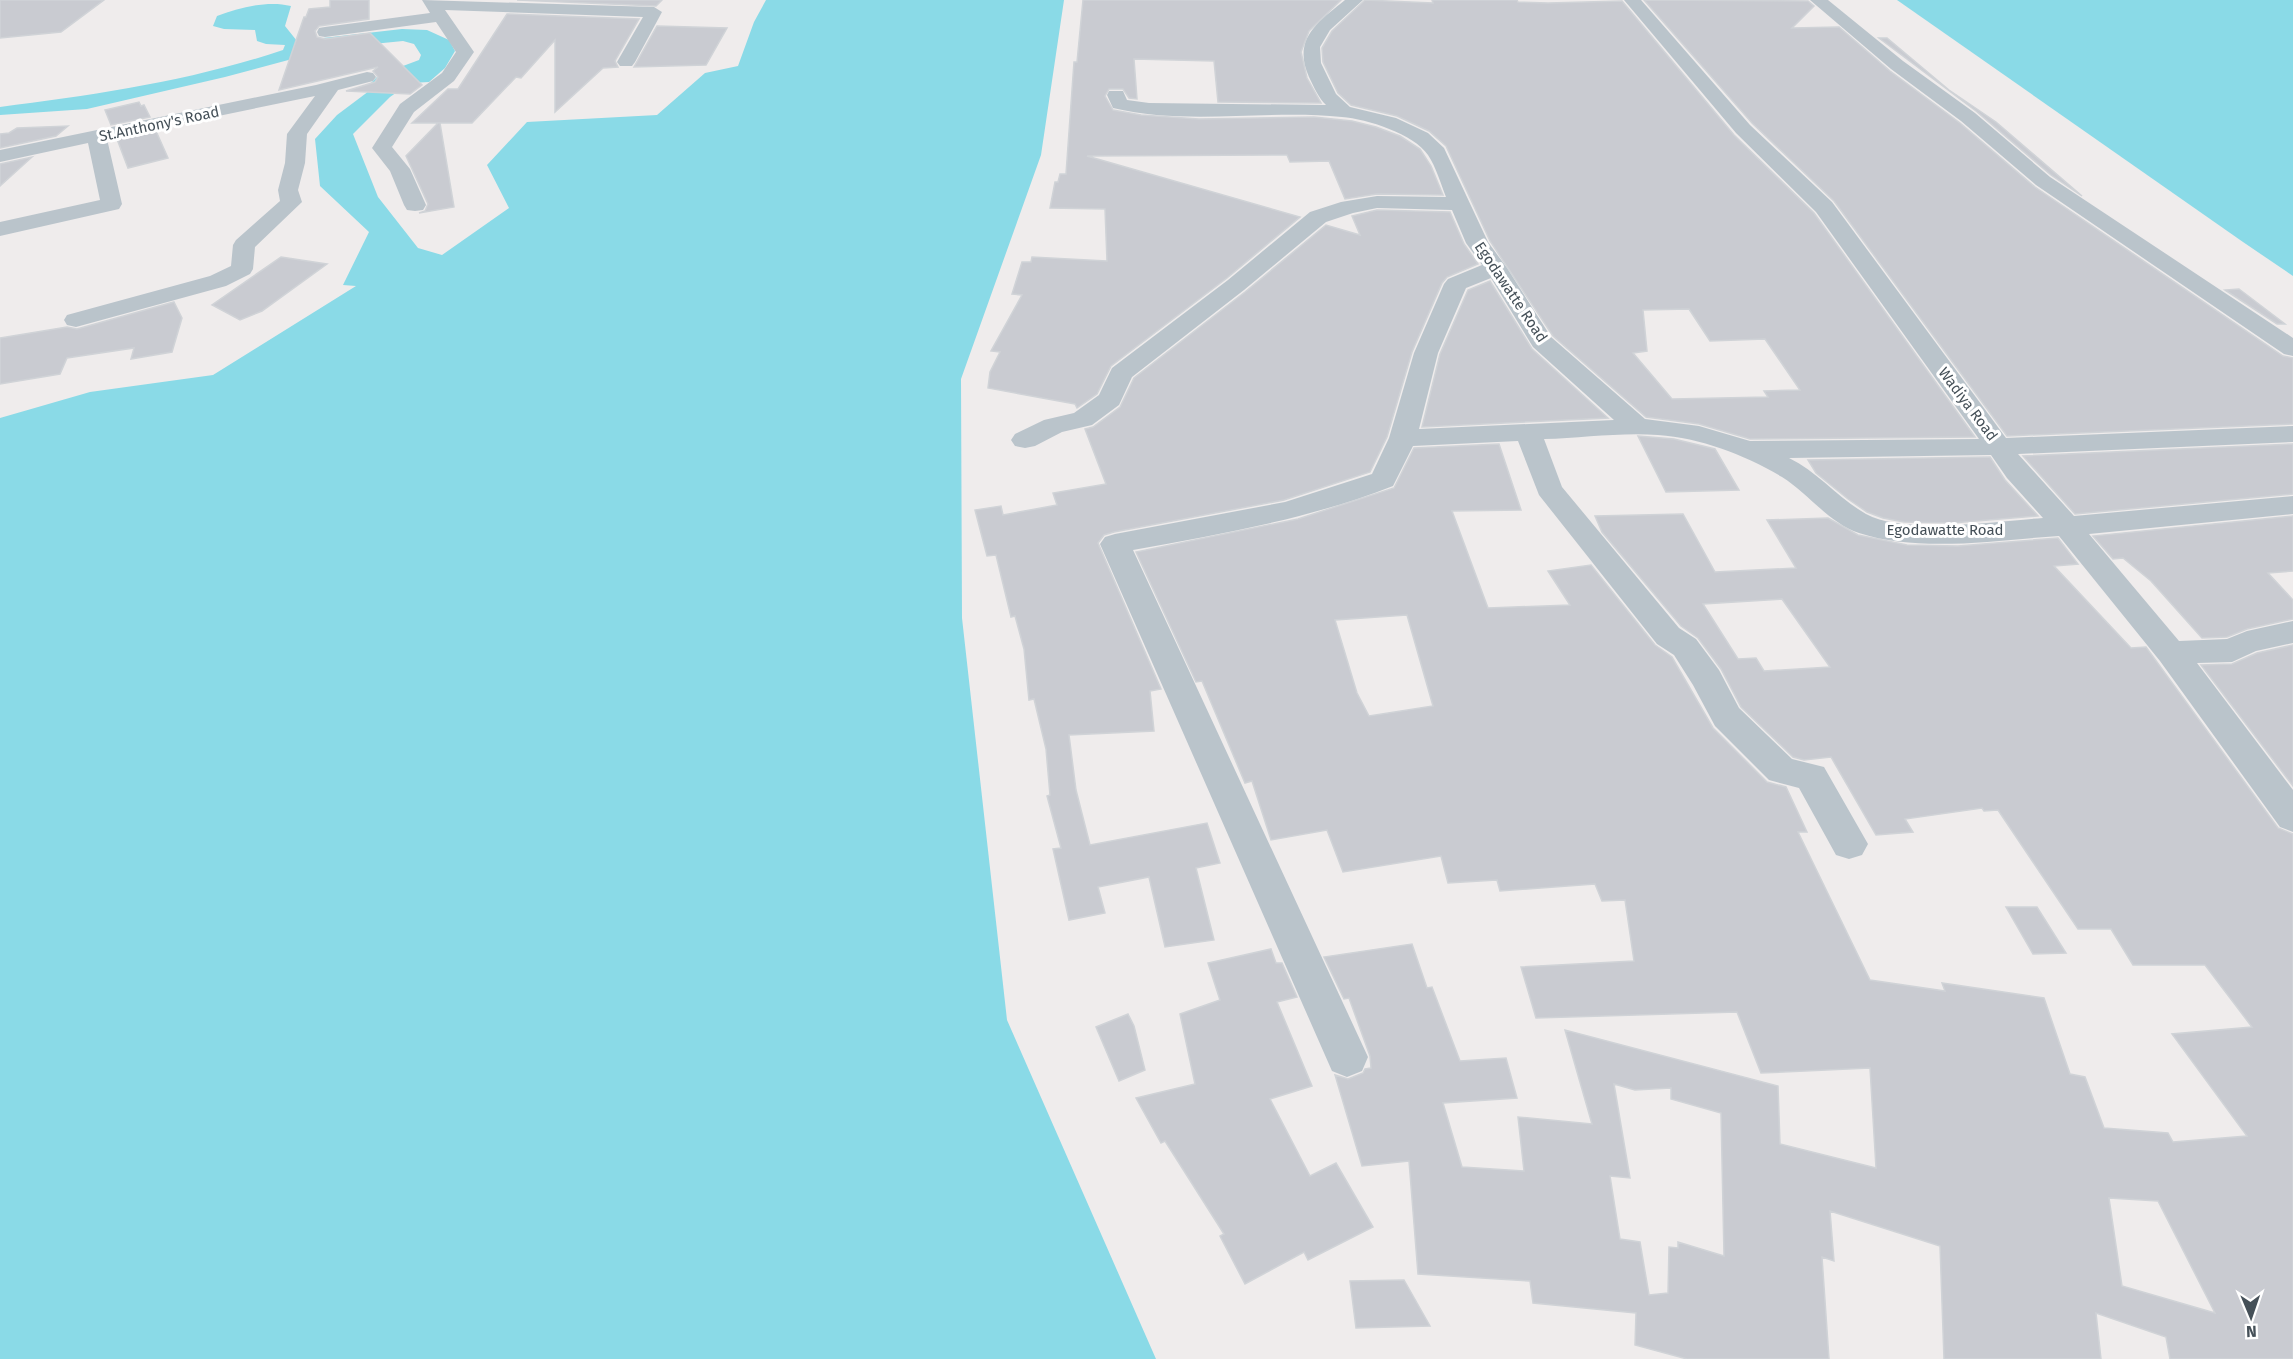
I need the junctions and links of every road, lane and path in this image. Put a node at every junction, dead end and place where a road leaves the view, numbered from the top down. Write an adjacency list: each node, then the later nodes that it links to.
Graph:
1 (1355, 0): 10 (street)
2 (1632, 0): 25 (street, Wadiya Road)
3 (1818, 0): 18 (street)
4 (435, 7): 5 (street); 6 (street); 14 (street)
5 (325, 32)
6 (626, 62)
7 (367, 77): 8 (street, St.Anthony's Road)
8 (324, 88): 11 (street, St.Anthony's Road); 17 (street)
9 (1116, 95): 10 (street, Egodawatte Road)
10 (1343, 111): 13 (street, Egodawatte Road)
11 (97, 137): 12 (street, St.Anthony's Road); 15 (street)
12 (0, 156)
13 (1461, 204): 16 (street, Egodawatte Road); 23 (street)
14 (415, 205)
15 (0, 229)
16 (1496, 268): 19 (street, Egodawatte Road); 22 (street)
17 (76, 320)
18 (2293, 349)
19 (1638, 427): 20 (street); 24 (street, Egodawatte Road)
20 (1528, 432): 22 (street); 31 (street)
21 (2293, 434): 25 (street)
22 (1403, 438): 32 (street)
23 (1025, 440)
24 (1744, 447): 25 (street); 27 (street, Egodawatte Road)
25 (2000, 447): 27 (street, Wadiya Road)
26 (2293, 506): 27 (street, Egodawatte Road)
27 (2067, 527): 29 (street, Wadiya Road)
28 (2293, 632): 29 (street)
29 (2171, 653): 30 (street, Wadiya Road)
30 (2293, 817)
31 (1849, 844)
32 (1347, 1057)

